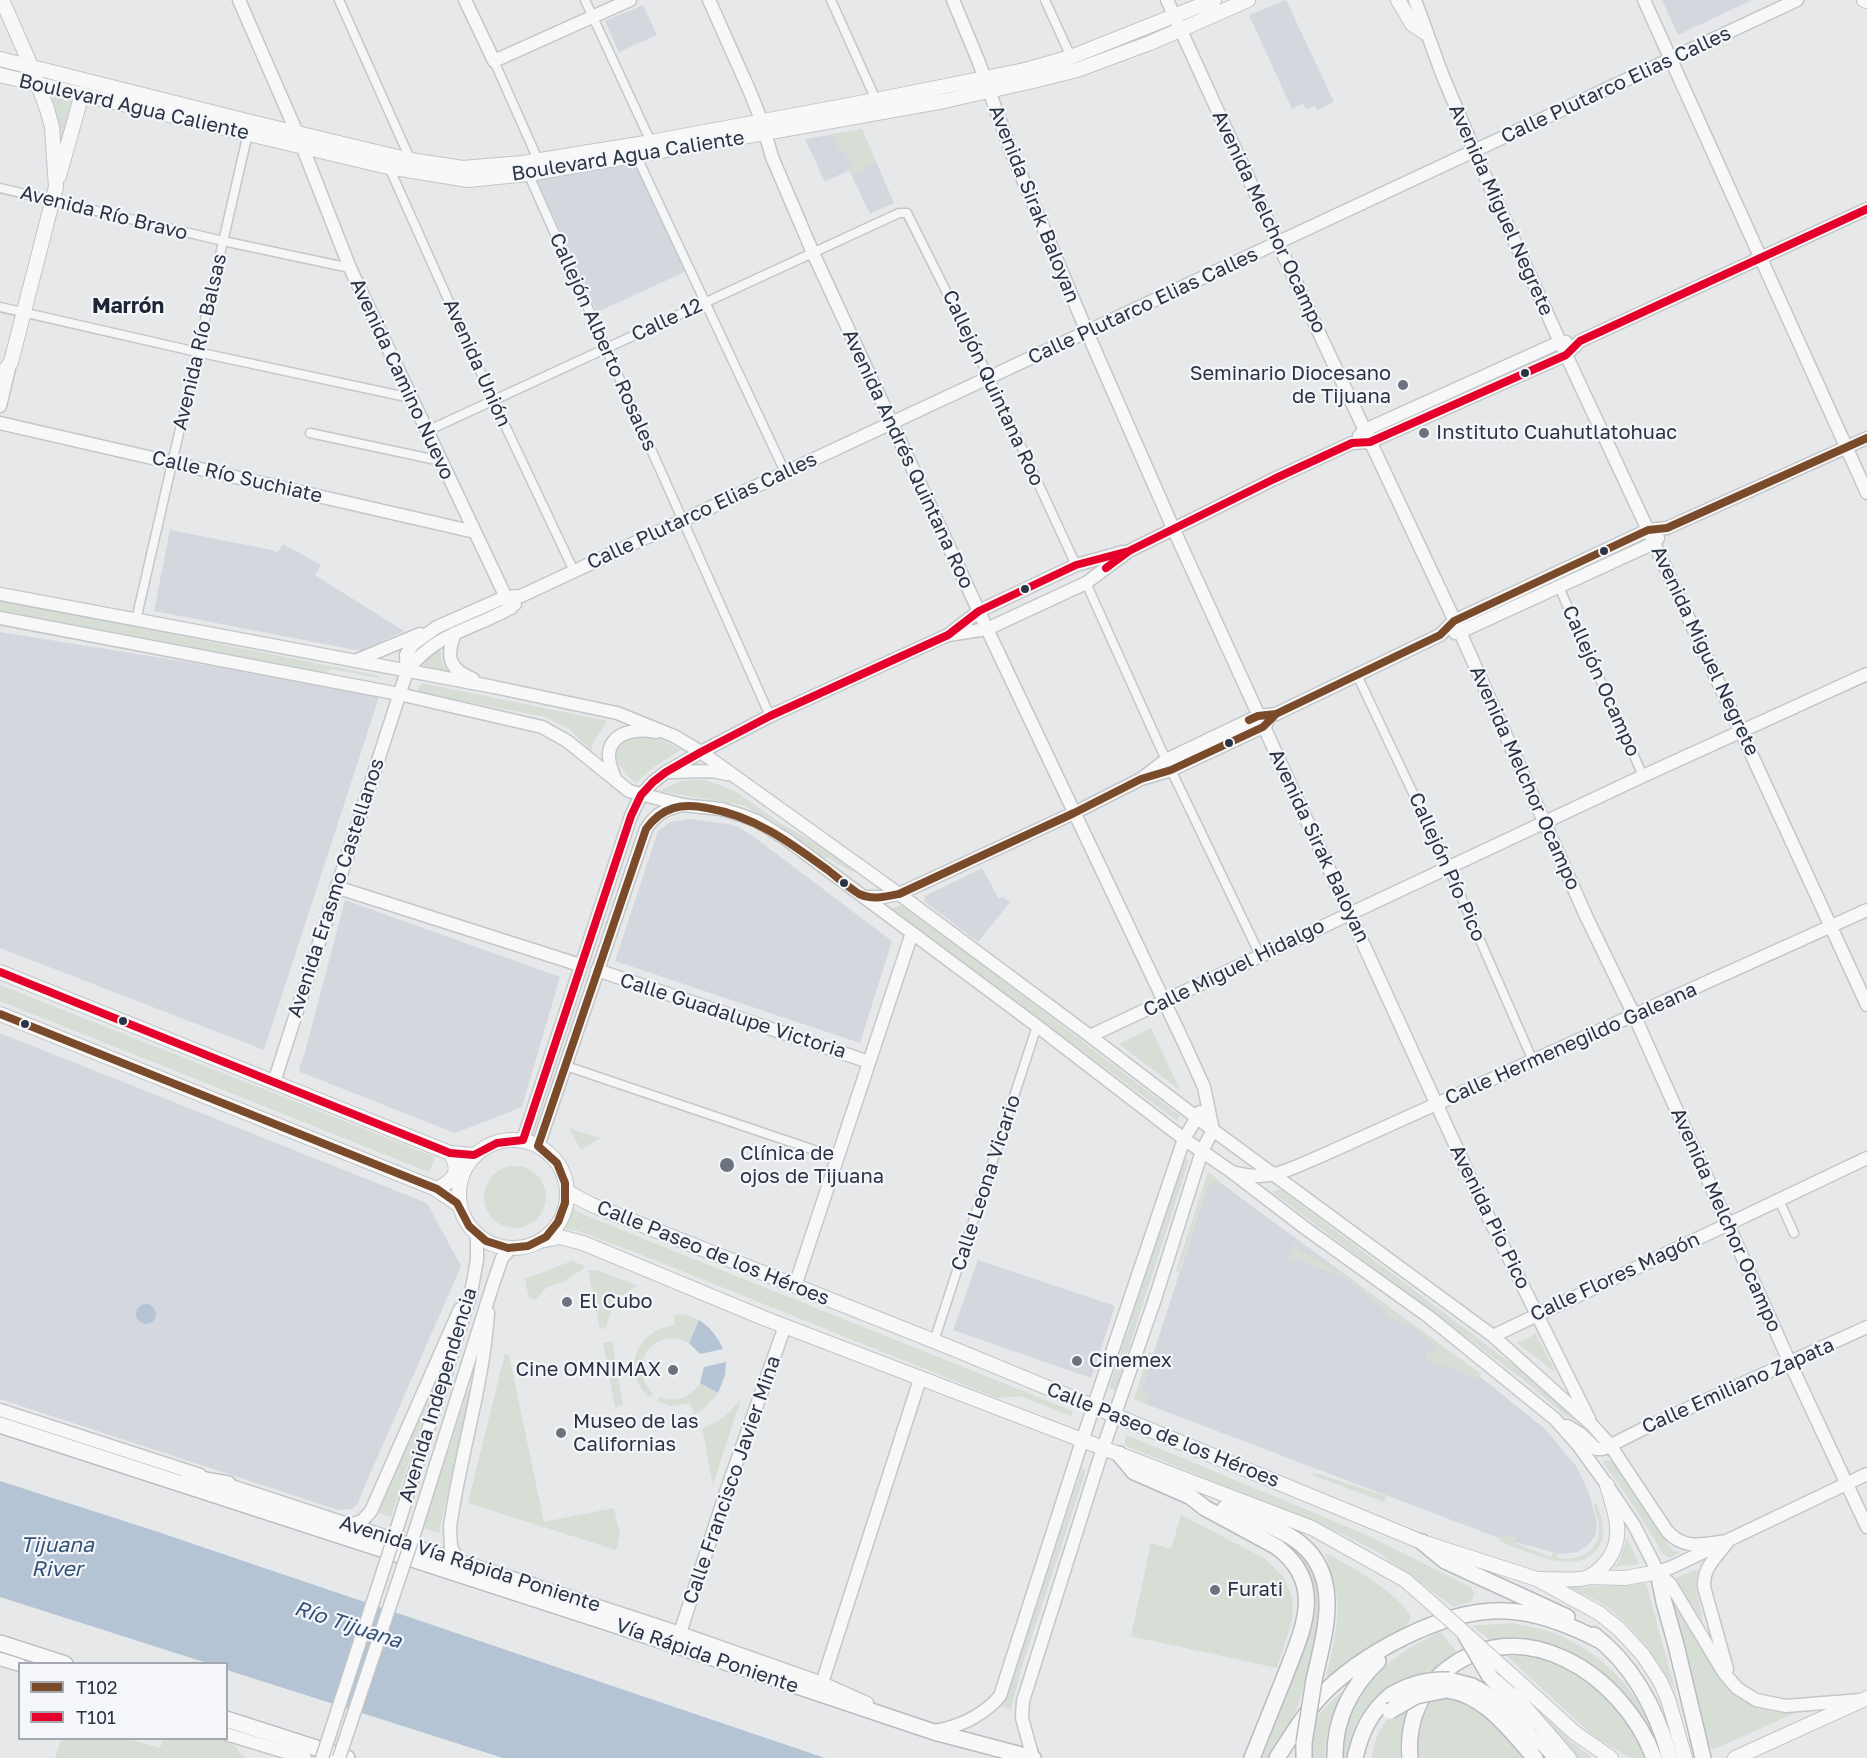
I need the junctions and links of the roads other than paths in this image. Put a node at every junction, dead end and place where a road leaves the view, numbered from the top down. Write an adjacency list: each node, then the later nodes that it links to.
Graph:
1 (2, 0): 25 (main road)
2 (239, 0): 32 (main road, Avenida Camino Nuevo)
3 (339, 0): 39 (street)
4 (465, 0): 24 (main road)
5 (585, 0): 18 (street)
6 (630, 0): 18 (main road)
7 (709, 0): 31 (main road, Avenida Andrés Quintana Roo)
8 (831, 0): 30 (street)
9 (953, 0): 28 (main road, Avenida Sirak Baloyan)
10 (1045, 0): 21 (street)
11 (1167, 0): 19 (main road, Avenida Melchor Ocampo)
12 (1214, 0): 19 (main road, Boulevard Agua Caliente)
13 (1248, 0): 19 (main road, Boulevard Agua Caliente)
14 (1398, 0): 20 (main road)
15 (1415, 0): 20 (main road, Avenida Miguel Negrete)
16 (1644, 0): 23 (main road)
17 (1797, 0): 23 (main road, Calle Plutarco Elias Calles)
18 (592, 17): 24 (main road); 34 (street)
19 (1178, 22): 21 (main road, Boulevard Agua Caliente); 28 (main road, Boulevard Agua Caliente); 48 (main road, Avenida Melchor Ocampo)
20 (1426, 33): 37 (main road, Avenida Miguel Negrete)
21 (1071, 57): 28 (main road, Boulevard Agua Caliente)
22 (0, 59): 25 (main road, Boulevard Agua Caliente)
23 (1670, 59): 37 (main road, Calle Plutarco Elias Calles); 50 (main road)
24 (494, 61): 41 (street)
25 (31, 66): 27 (main road); 32 (main road, Boulevard Agua Caliente)
26 (0, 75): 27 (main road, Boulevard Agua Caliente)
27 (38, 84): 29 (main road, Boulevard Agua Caliente); 44 (main road)
28 (986, 85): 30 (main road, Boulevard Agua Caliente); 31 (main road, Boulevard Agua Caliente); 55 (main road, Avenida Sirak Baloyan)
29 (82, 94): 33 (main road, Boulevard Agua Caliente); 44 (main road)
30 (876, 100): 31 (main road, Boulevard Agua Caliente)
31 (764, 128): 34 (main road, Boulevard Agua Caliente); 36 (main road, Boulevard Agua Caliente); 49 (main road, Avenida Andrés Quintana Roo)
32 (297, 133): 35 (main road, Avenida Camino Nuevo); 38 (main road, Boulevard Agua Caliente)
33 (248, 134): 35 (main road, Boulevard Agua Caliente); 47 (street, Avenida Río Balsas)
34 (651, 142): 36 (main road, Boulevard Agua Caliente)
35 (302, 146): 40 (main road, Boulevard Agua Caliente); 51 (main road, Avenida Camino Nuevo)
36 (633, 150): 41 (main road, Boulevard Agua Caliente); 52 (street)
37 (1474, 151): 48 (main road, Calle Plutarco Elias Calles); 57 (main road, Avenida Miguel Negrete)
38 (382, 153): 39 (main road, Boulevard Agua Caliente); 40 (street, Avenida Unión)
39 (413, 165): 40 (main road, Boulevard Agua Caliente); 42 (main road, Boulevard Agua Caliente)
40 (388, 166): 65 (street, Avenida Unión)
41 (541, 166): 42 (main road, Boulevard Agua Caliente)
42 (525, 168): 58 (street, Callejón Alberto Rosales)
43 (0, 188): 44 (street, Avenida Río Bravo)
44 (55, 193): 47 (street, Avenida Río Bravo); 54 (main road)
45 (1867, 209): 50 (main road)
46 (907, 213): 49 (street, Calle 12); 63 (street, Callejón Quintana Roo)
47 (223, 241): 51 (street, Avenida Río Bravo); 59 (street, Avenida Río Balsas)
48 (1279, 242): 55 (main road, Calle Plutarco Elias Calles); 69 (main road, Avenida Melchor Ocampo)
49 (813, 253): 52 (street, Calle 12); 68 (main road, Avenida Andrés Quintana Roo)
50 (1760, 257): 56 (main road); 75 (main road)
51 (350, 268): 64 (main road, Avenida Camino Nuevo)
52 (704, 303): 58 (street, Calle 12); 78 (street)
53 (0, 307): 54 (street)
54 (24, 312): 59 (street); 61 (main road)
55 (1087, 332): 63 (main road, Calle Plutarco Elias Calles); 81 (main road, Avenida Sirak Baloyan)
56 (1580, 341): 57 (main road); 60 (main road)
57 (1560, 342): 60 (main road, Avenida Miguel Negrete); 69 (main road)
58 (605, 348): 65 (street, Calle 12); 80 (street, Callejón Alberto Rosales)
59 (197, 352): 64 (street); 77 (street, Avenida Río Balsas)
60 (1566, 355): 73 (main road); 83 (main road, Avenida Miguel Negrete)
61 (11, 362): 62 (main road); 66 (main road)
62 (0, 377)
63 (989, 377): 68 (main road, Calle Plutarco Elias Calles); 87 (street, Callejón Quintana Roo)
64 (411, 398): 70 (main road, Avenida Camino Nuevo)
65 (493, 400): 70 (street, Calle 12); 88 (street, Avenida Unión)
66 (0, 406)
67 (0, 423): 77 (main road, Calle Río Suchiate)
68 (891, 423): 78 (main road, Calle Plutarco Elias Calles); 93 (main road, Avenida Andrés Quintana Roo)
69 (1365, 430): 73 (main road, Avenida Melchor Ocampo); 74 (main road)
70 (427, 431): 76 (main road, Avenida Camino Nuevo)
71 (310, 433): 76 (street)
72 (1867, 438): 75 (main road)
73 (1370, 442): 74 (main road); 97 (main road, Avenida Melchor Ocampo)
74 (1352, 443): 81 (main road)
75 (1847, 448): 79 (main road); 82 (main road)
76 (441, 461): 84 (main road, Avenida Camino Nuevo)
77 (172, 462): 84 (main road, Calle Río Suchiate); 95 (street, Avenida Río Balsas)
78 (785, 472): 80 (main road, Calle Plutarco Elias Calles)
79 (1867, 493)
80 (683, 521): 88 (main road, Calle Plutarco Elias Calles); 107 (street, Callejón Alberto Rosales)
81 (1173, 528): 86 (main road); 108 (main road, Avenida Sirak Baloyan)
82 (1667, 528): 83 (main road); 85 (main road)
83 (1648, 530): 85 (main road, Avenida Miguel Negrete); 97 (main road)
84 (475, 532): 92 (main road, Avenida Camino Nuevo)
85 (1654, 543): 90 (main road); 109 (main road, Avenida Miguel Negrete)
86 (1129, 551): 87 (main road); 89 (main road)
87 (1076, 565): 93 (main road)
88 (574, 571): 92 (main road, Calle Plutarco Elias Calles)
89 (1086, 583): 98 (main road); 112 (street)
90 (1559, 587): 97 (main road); 115 (street, Callejón Ocampo)
91 (0, 594): 95 (main road)
92 (508, 602): 96 (main road, Calle Plutarco Elias Calles); 99 (main road, Calle Plutarco Elias Calles)
93 (979, 611): 98 (main road, Avenida Andrés Quintana Roo); 100 (main road)
94 (0, 618): 106 (main road)
95 (136, 620): 101 (main road)
96 (437, 627): 101 (main road); 102 (main road, Calle Plutarco Elias Calles)
97 (1457, 627): 104 (main road); 120 (main road, Avenida Melchor Ocampo)
98 (987, 629): 100 (main road); 119 (main road, Avenida Andrés Quintana Roo)
99 (455, 633): 102 (main road, Calle Plutarco Elias Calles); 105 (main road)
100 (948, 635): 107 (main road)
101 (355, 661): 102 (main road)
102 (407, 671): 105 (main road); 106 (main road, Avenida Erasmo Castellanos)
103 (1867, 674): 109 (main road, Calle Miguel Hidalgo)
104 (1357, 675): 108 (main road); 121 (street, Callejón Pío Pico)
105 (494, 687): 110 (main road)
106 (399, 693): 116 (main road); 122 (main road, Avenida Erasmo Castellanos)
107 (770, 716): 111 (main road)
108 (1261, 721): 112 (main road); 126 (main road, Avenida Sirak Baloyan)
109 (1742, 730): 115 (main road, Calle Miguel Hidalgo); 127 (main road, Avenida Miguel Negrete)
110 (674, 736): 111 (main road); 116 (main road)
111 (701, 752): 113 (main road); 114 (main road)
112 (1169, 765): 119 (main road); 129 (street)
113 (666, 772): 114 (main road); 117 (main road)
114 (731, 775): 123 (main road)
115 (1643, 776): 120 (main road, Calle Miguel Hidalgo)
116 (616, 781): 117 (main road)
117 (641, 795): 118 (main road); 130 (main road)
118 (683, 805): 124 (main road); 131 (main road)
119 (1074, 813): 123 (main road); 133 (main road, Avenida Andrés Quintana Roo)
120 (1545, 823): 121 (main road, Calle Miguel Hidalgo); 136 (main road, Avenida Melchor Ocampo)
121 (1448, 867): 126 (main road, Calle Miguel Hidalgo); 139 (street, Callejón Pío Pico)
122 (336, 887): 130 (main road); 142 (main road, Avenida Erasmo Castellanos)
123 (899, 894): 124 (main road); 138 (main road)
124 (864, 897): 128 (main road)
125 (1867, 910): 127 (main road, Calle Hermenegildo Galeana)
126 (1349, 913): 129 (main road, Calle Miguel Hidalgo); 144 (main road, Avenida Sirak Baloyan)
127 (1831, 926): 134 (main road, Avenida Miguel Negrete); 136 (main road, Calle Hermenegildo Galeana)
128 (912, 933): 137 (main road); 140 (main road)
129 (1260, 955): 133 (main road, Calle Miguel Hidalgo)
130 (580, 965): 148 (main road)
131 (597, 970): 140 (main road, Calle Guadalupe Victoria); 141 (main road)
132 (0, 972): 142 (main road)
133 (1164, 1002): 138 (main road, Calle Miguel Hidalgo); 143 (main road, Avenida Andrés Quintana Roo)
134 (1867, 1005)
135 (0, 1014): 157 (main road)
136 (1634, 1015): 139 (main road, Calle Hermenegildo Galeana); 161 (main road, Avenida Melchor Ocampo)
137 (1037, 1026): 147 (main road); 173 (street, Calle Leona Vicario)
138 (1090, 1036): 145 (main road)
139 (1533, 1061): 144 (main road, Calle Hermenegildo Galeana)
140 (869, 1062): 153 (main road)
141 (566, 1066): 149 (main road); 153 (street)
142 (274, 1082): 151 (main road)
143 (1207, 1101): 145 (main road); 146 (main road, Avenida Andrés Quintana Roo)
144 (1437, 1105): 156 (main road, Calle Hermenegildo Galeana); 169 (main road, Avenida Pio Pico)
145 (1196, 1118): 146 (main road); 147 (main road)
146 (1213, 1130): 150 (main road); 156 (main road)
147 (1185, 1139): 150 (main road); 176 (main road)
148 (523, 1140): 149 (main road); 152 (main road)
149 (538, 1146): 158 (main road)
150 (1202, 1151): 155 (main road); 178 (main road)
151 (450, 1153): 152 (main road); 157 (main road)
152 (474, 1155): 160 (main road)
153 (838, 1158): 166 (main road)
154 (1867, 1158): 159 (main road, Calle Flores Magón)
155 (1232, 1172): 156 (main road); 179 (main road)
156 (1275, 1175): 172 (main road)
157 (437, 1189): 160 (main road)
158 (567, 1192): 164 (main road); 166 (main road, Calle Paseo de los Héroes)
159 (1779, 1200): 161 (main road, Calle Flores Magón); 162 (street)
160 (459, 1205): 163 (main road)
161 (1728, 1223): 169 (main road, Calle Flores Magón); 174 (main road, Avenida Melchor Ocampo)
162 (1794, 1233)
163 (477, 1235): 165 (main road); 167 (main road, Avenida Independencia)
164 (540, 1241): 165 (main road); 170 (main road, Calle Paseo de los Héroes)
165 (511, 1248): 168 (main road, Avenida Independencia)
166 (795, 1286): 173 (main road, Calle Paseo de los Héroes)
167 (471, 1293): 192 (main road); 227 (main road, Avenida Independencia, bridge)
168 (489, 1295): 197 (main road); 228 (main road, Avenida Independencia, bridge)
169 (1538, 1313): 172 (main road, Calle Flores Magón); 181 (main road, Avenida Pio Pico)
170 (785, 1326): 175 (main road, Calle Paseo de los Héroes); 203 (main road, Calle Francisco Javier Mina)
171 (1867, 1327): 174 (main road, Calle Emiliano Zapata)
172 (1493, 1335): 181 (main road)
173 (934, 1341): 176 (main road, Calle Paseo de los Héroes)
174 (1790, 1363): 183 (main road, Calle Emiliano Zapata); 188 (main road, Avenida Melchor Ocampo)
175 (920, 1379): 182 (main road, Calle Paseo de los Héroes); 215 (main road)
176 (1094, 1407): 178 (main road, Calle Paseo de los Héroes); 182 (main road)
177 (0, 1410): 189 (main road, Avenida Vía Rápida Poniente)
178 (1114, 1416): 184 (main road); 195 (main road, Calle Paseo de los Héroes)
179 (1556, 1419): 183 (main road); 190 (main road)
180 (0, 1425): 186 (highway, Avenida Vía Rápida Poniente)
181 (1592, 1425): 183 (main road)
182 (1082, 1441): 184 (main road, Calle Paseo de los Héroes); 220 (main road)
183 (1610, 1445): 194 (main road)
184 (1103, 1448): 185 (main road, Calle Paseo de los Héroes); 231 (main road)
185 (1119, 1454): 191 (highway); 204 (main road, Calle Paseo de los Héroes, bridge)
186 (124, 1464): 189 (highway); 196 (highway, Avenida Vía Rápida Poniente)
187 (1867, 1474): 188 (main road)
188 (1847, 1483): 193 (main road, Avenida Melchor Ocampo); 194 (main road)
189 (228, 1484): 192 (main road, Avenida Vía Rápida Poniente)
190 (1607, 1485): 198 (main road); 199 (main road)
191 (1191, 1497): 223 (highway, bridge); 232 (highway)
192 (350, 1525): 197 (main road, Avenida Vía Rápida Poniente)
193 (1867, 1527)
194 (1728, 1540): 198 (main road); 214 (main road)
195 (1422, 1542): 200 (main road, Calle Paseo de los Héroes); 206 (highway)
196 (382, 1549): 202 (highway, Vía Rápida Poniente)
197 (459, 1561): 201 (main road, Avenida Vía Rápida Poniente)
198 (1658, 1572): 199 (main road); 214 (main road); 243 (highway)
199 (1588, 1577): 200 (main road)
200 (1537, 1579): 224 (main road, Calle Paseo de los Héroes)
201 (525, 1582): 202 (highway); 203 (main road, Avenida Vía Rápida Poniente)
202 (606, 1622): 220 (highway, Vía Rápida Poniente)
203 (680, 1633): 215 (main road, Avenida Vía Rápida Poniente)
204 (1465, 1634): 213 (main road, Calle Paseo de los Héroes, bridge); 222 (highway, bridge)
205 (1402, 1638): 206 (highway); 233 (highway); 234 (highway)
206 (1601, 1641): 224 (highway)
207 (0, 1642): 211 (highway)
208 (0, 1649): 210 (highway)
209 (0, 1659): 212 (main road)
210 (26, 1662)
211 (58, 1662)
212 (18, 1664)
213 (1504, 1669): 240 (main road); 241 (main road, Calle Paseo de los Héroes, bridge)
214 (1732, 1681): 217 (main road)
215 (822, 1683): 220 (main road, Avenida Vía Rápida Poniente)
216 (1448, 1685): 218 (highway, bridge); 222 (highway); 238 (highway)
217 (1864, 1699): 225 (main road)
218 (1390, 1703): 235 (highway); 236 (highway)
219 (228, 1720): 229 (highway)
220 (934, 1732): 230 (highway); 231 (highway, Vía Rápida Poniente)
221 (228, 1735): 226 (main road)
222 (1544, 1744): 239 (highway)
223 (1304, 1750)
224 (1679, 1756)
225 (1743, 1756)
226 (305, 1758)
227 (322, 1758)
228 (339, 1758)
229 (347, 1758)
230 (995, 1758)
231 (1033, 1758)
232 (1252, 1758)
233 (1277, 1758)
234 (1335, 1758)
235 (1355, 1758)
236 (1365, 1758)
237 (1410, 1758): 242 (highway)
238 (1535, 1758)
239 (1556, 1758)
240 (1569, 1758)
241 (1611, 1758)
242 (1654, 1758)
243 (1703, 1758)

